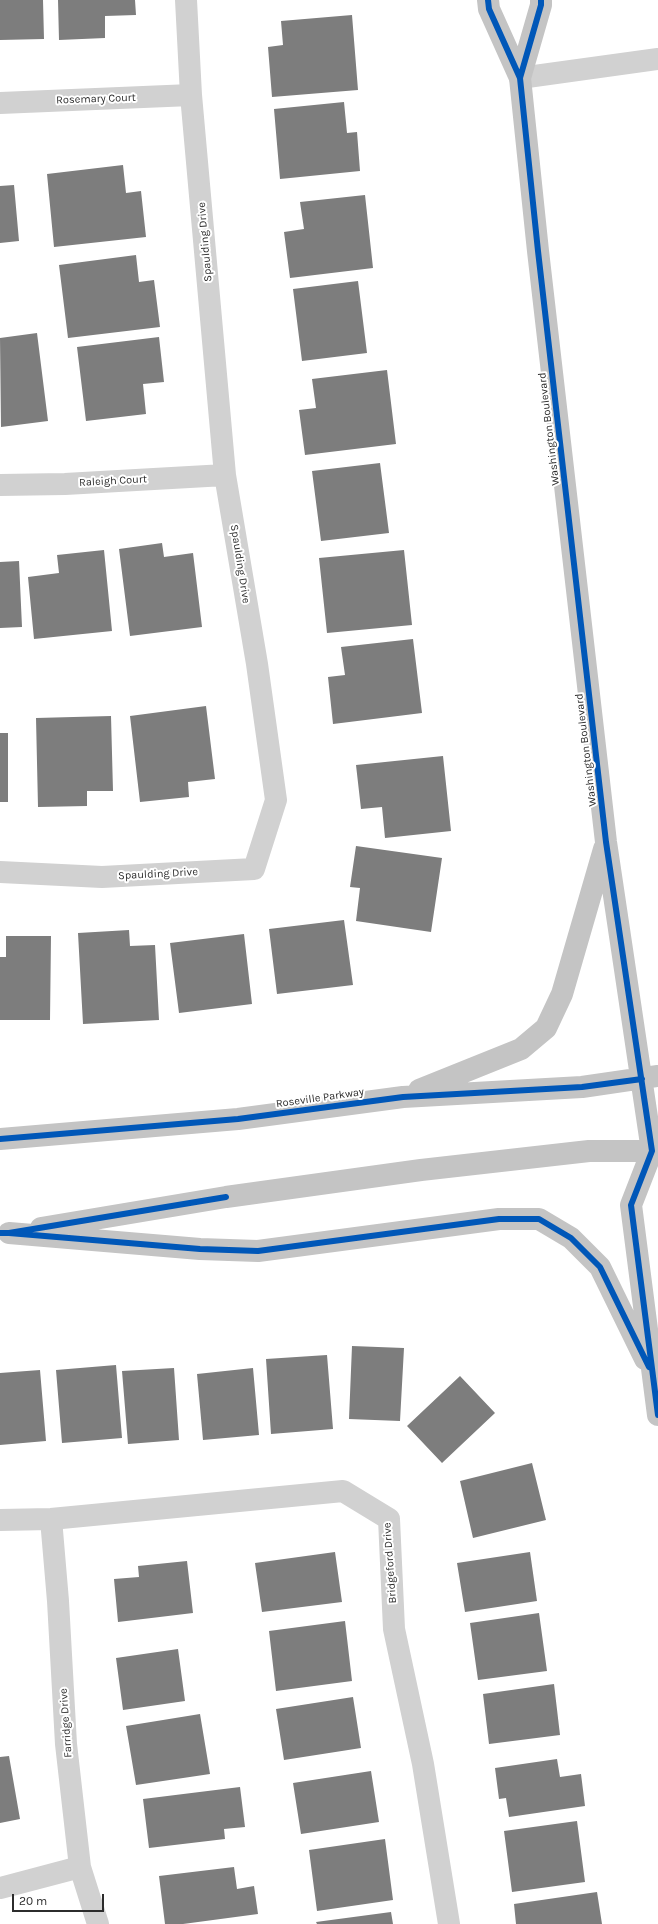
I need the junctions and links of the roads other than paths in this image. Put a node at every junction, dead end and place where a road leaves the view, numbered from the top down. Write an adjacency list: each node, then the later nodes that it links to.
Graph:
1 (186, 0): 6 (street, Spaulding Drive)
2 (488, 0): 5 (main road, Washington Boulevard)
3 (541, 0): 5 (main road, Washington Boulevard)
4 (658, 59): 5 (street)
5 (520, 78): 10 (main road, Washington Boulevard)
6 (191, 95): 7 (street, Rosemary Court); 8 (street, Spaulding Drive)
7 (0, 102)
8 (225, 475): 9 (street, Raleigh Court); 11 (street, Spaulding Drive)
9 (0, 485)
10 (606, 842): 12 (main road, Washington Boulevard); 13 (main road)
11 (0, 872)
12 (653, 1074): 13 (main road, Roseville Parkway); 15 (main road, Washington Boulevard)
13 (403, 1097): 14 (main road, Roseville Parkway)
14 (0, 1139)
15 (656, 1153): 16 (main road); 17 (main road, Washington Boulevard)
16 (5, 1233): 17 (main road)
17 (653, 1376): 18 (main road, Washington Boulevard)
18 (658, 1415)
19 (51, 1519): 20 (street); 21 (street, Farridge Drive); 24 (street, Bridgeford Drive)
20 (0, 1520)
21 (80, 1867): 22 (street); 23 (street, Farridge Drive)
22 (0, 1888)
23 (98, 1924)
24 (449, 1924)

